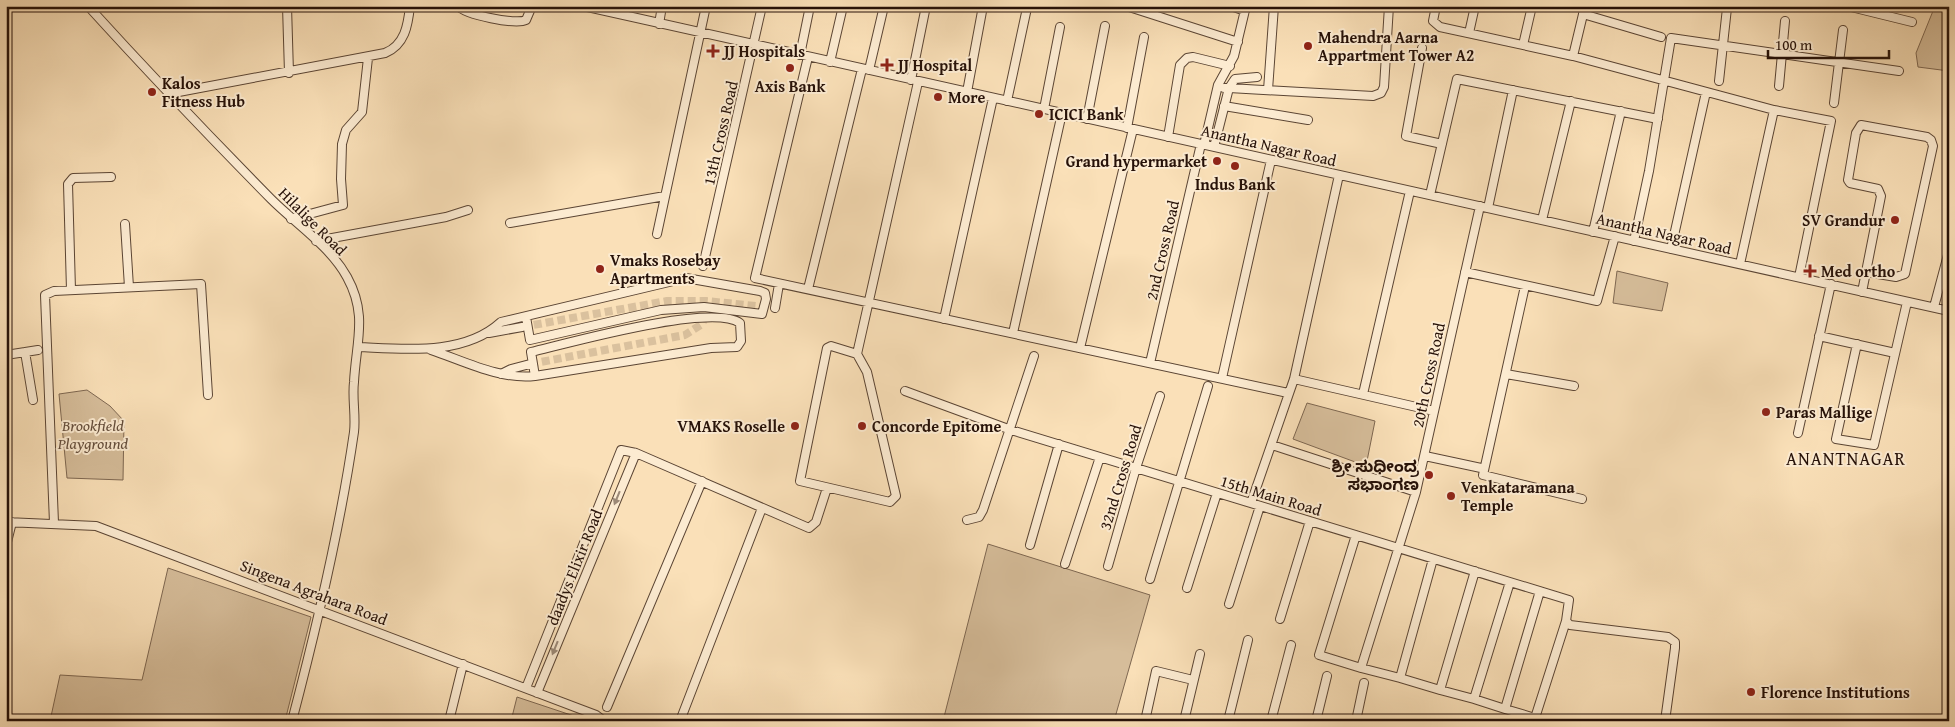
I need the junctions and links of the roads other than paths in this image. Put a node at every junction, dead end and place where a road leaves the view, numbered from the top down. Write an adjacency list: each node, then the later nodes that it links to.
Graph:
1 (287, 6): 51 (street)
2 (410, 6): 45 (street)
3 (458, 6): 4 (street)
4 (532, 6)
5 (583, 6): 29 (street, Anantha Nagar Road)
6 (662, 6): 29 (street)
7 (706, 6): 33 (street)
8 (762, 6): 38 (street, 13th Cross Road)
9 (810, 6): 43 (street)
10 (843, 6): 46 (street)
11 (884, 6): 49 (street)
12 (926, 6): 53 (street)
13 (983, 6): 61 (street)
14 (1126, 6): 37 (street)
15 (1231, 6): 24 (street)
16 (1274, 6): 59 (street)
17 (1389, 6): 59 (street)
18 (1436, 6): 34 (street)
19 (1475, 6): 34 (street)
20 (1532, 6): 39 (street)
21 (1847, 6): 28 (street)
22 (91, 8): 63 (street, Hilalige Road)
23 (1027, 8): 65 (street)
24 (1245, 8): 37 (street, 2nd Cross Road)
25 (1727, 8): 40 (street)
26 (1584, 10): 36 (street); 44 (street)
27 (1786, 21): 42 (street)
28 (1912, 22)
29 (659, 24): 33 (street, Anantha Nagar Road)
30 (1105, 26): 73 (street)
31 (1060, 27): 69 (street)
32 (1843, 30): 47 (street)
33 (700, 33): 38 (street, Anantha Nagar Road); 86 (street)
34 (1469, 33): 39 (street)
35 (1144, 37): 76 (street)
36 (1661, 37)
37 (1238, 42): 48 (street, 2nd Cross Road)
38 (755, 45): 43 (street, Anantha Nagar Road); 101 (street, 13th Cross Road)
39 (1523, 45): 44 (street)
40 (1723, 46): 42 (street); 54 (street); 55 (street)
41 (1422, 48): 79 (street)
42 (1782, 55): 47 (street); 56 (street)
43 (804, 56): 46 (street, Anantha Nagar Road); 105 (street)
44 (1573, 56): 55 (street)
45 (368, 58): 51 (street); 89 (street)
46 (830, 62): 49 (street, Anantha Nagar Road)
47 (1838, 63): 50 (street); 67 (street)
48 (1230, 66): 57 (street, 2nd Cross Road); 77 (street)
49 (866, 70): 53 (street, Anantha Nagar Road); 109 (street)
50 (1899, 71)
51 (289, 73): 63 (street)
52 (1257, 77): 58 (street)
53 (914, 81): 61 (street, Anantha Nagar Road); 112 (street)
54 (1719, 81)
55 (1664, 82): 62 (street); 74 (street)
56 (1779, 86)
57 (1217, 88): 58 (street); 78 (street, 2nd Cross Road)
58 (1229, 88): 59 (street); 68 (street)
59 (1268, 90)
60 (1514, 90): 66 (street); 79 (street); 87 (street, 20th Cross Road)
61 (967, 92): 64 (street, Anantha Nagar Road)
62 (1706, 92): 70 (street); 98 (street)
63 (168, 94): 89 (street, Hilalige Road)
64 (993, 98): 65 (street, Anantha Nagar Road); 120 (street)
65 (1007, 101): 69 (street, Anantha Nagar Road)
66 (1571, 102): 71 (street); 90 (street)
67 (1834, 103)
68 (1224, 106): 75 (street); 80 (street)
69 (1044, 109): 72 (street, Anantha Nagar Road)
70 (1774, 110): 100 (street); 104 (street)
71 (1621, 112): 74 (street); 93 (street)
72 (1062, 113): 73 (street, Anantha Nagar Road); 123 (street)
73 (1087, 119): 76 (street, Anantha Nagar Road)
74 (1658, 119): 97 (street)
75 (1308, 120)
76 (1130, 128): 77 (street, Anantha Nagar Road); 127 (street)
77 (1168, 137): 78 (street, Anantha Nagar Road)
78 (1202, 144): 80 (street, Anantha Nagar Road); 135 (street, 2nd Cross Road)
79 (1442, 144): 85 (street)
80 (1214, 147): 81 (street, Anantha Nagar Road)
81 (1271, 160): 82 (street, Anantha Nagar Road); 140 (street)
82 (1339, 175): 84 (street, Anantha Nagar Road); 141 (street)
83 (111, 177): 110 (street)
84 (1410, 191): 85 (street, Anantha Nagar Road); 146 (street)
85 (1430, 195): 87 (street, Anantha Nagar Road)
86 (665, 196): 91 (street); 94 (street)
87 (1484, 207): 90 (street, Anantha Nagar Road); 102 (street, 20th Cross Road)
88 (468, 210): 96 (street)
89 (290, 219): 96 (street, Hilalige Road)
90 (1542, 220): 93 (street, Anantha Nagar Road)
91 (510, 223)
92 (125, 224): 108 (street)
93 (1593, 232): 95 (street, Anantha Nagar Road)
94 (657, 234)
95 (1615, 236): 97 (street, Anantha Nagar Road); 107 (street)
96 (316, 241): 126 (street, Hilalige Road)
97 (1634, 241): 98 (street, Anantha Nagar Road)
98 (1671, 249): 100 (street, Anantha Nagar Road)
99 (1949, 251): 114 (street)
100 (1740, 264): 104 (street, Anantha Nagar Road)
101 (703, 266)
102 (1465, 272): 107 (street); 150 (street, 20th Cross Road)
103 (1866, 272): 103 (street); 111 (street)
104 (1799, 277): 106 (street, Anantha Nagar Road)
105 (778, 284): 109 (street); 115 (street)
106 (1830, 284): 111 (street, Anantha Nagar Road); 124 (street)
107 (1525, 286): 138 (street)
108 (129, 287): 110 (street); 147 (street)
109 (808, 289): 112 (street)
110 (71, 290): 172 (street)
111 (1862, 292): 113 (street, Anantha Nagar Road)
112 (868, 302): 120 (street); 132 (street)
113 (1907, 302): 114 (street, Anantha Nagar Road); 131 (street)
114 (1934, 307): 117 (street, Anantha Nagar Road)
115 (775, 308)
116 (720, 310): 118 (street); 118 (street); 119 (street)
117 (1949, 311)
118 (526, 317): 122 (street)
119 (719, 318): 139 (street); 139 (street)
120 (944, 319): 123 (street)
121 (522, 327): 122 (street)
122 (488, 334): 129 (street)
123 (1013, 334): 127 (street)
124 (1819, 336): 125 (street); 152 (street)
125 (1857, 344): 131 (street); 131 (street)
126 (359, 348): 129 (street); 186 (street, Hilalige Road)
127 (1080, 348): 135 (street)
128 (38, 350): 130 (street)
129 (431, 350): 137 (street)
130 (25, 352): 133 (street); 149 (street)
131 (1895, 353)
132 (857, 354): 162 (street); 162 (street)
133 (6, 355)
134 (1034, 356): 151 (street)
135 (1150, 363): 140 (street)
136 (530, 364): 137 (street)
137 (501, 374): 139 (street)
138 (1506, 374): 143 (street); 165 (street)
139 (535, 376)
140 (1222, 378): 145 (street)
141 (1294, 379): 145 (street); 146 (street)
142 (1208, 386): 161 (street)
143 (1574, 386)
144 (905, 390): 151 (street, 15th Main Road)
145 (1288, 392): 154 (street)
146 (1363, 394): 150 (street)
147 (208, 395)
148 (1160, 396): 158 (street, 32nd Cross Road)
149 (33, 400)
150 (1434, 411): 156 (street, 20th Cross Road)
151 (1011, 430): 153 (street, 15th Main Road); 169 (street)
152 (1798, 433)
153 (1059, 444): 157 (street, 15th Main Road); 174 (street)
154 (1272, 445): 164 (street); 166 (street)
155 (636, 453): 160 (street); 198 (street, daadys Elixir Road); 200 (street, daadys Elixir Road, one-way to 200)
156 (1425, 456): 159 (street); 164 (street, 20th Cross Road)
157 (1100, 457): 158 (street, 15th Main Road); 178 (street)
158 (1136, 468): 161 (street, 15th Main Road); 179 (street, 32nd Cross Road)
159 (1481, 468)
160 (702, 481): 168 (street); 202 (street)
161 (1178, 481): 163 (street, 15th Main Road); 181 (street)
162 (827, 488): 168 (street)
163 (1217, 492): 166 (street, 15th Main Road); 183 (street)
164 (1416, 492): 176 (street, 20th Cross Road)
165 (1582, 499)
166 (1251, 503): 167 (street, 15th Main Road)
167 (1260, 506): 170 (street, 15th Main Road); 185 (street)
168 (762, 508): 207 (street)
169 (967, 520)
170 (1310, 521): 173 (street, 15th Main Road); 187 (street)
171 (9, 522): 172 (street, Singena Agrahara Road); 175 (street)
172 (54, 523): 186 (street, Singena Agrahara Road)
173 (1356, 535): 176 (street, 15th Main Road); 193 (street)
174 (1030, 545)
175 (6, 546)
176 (1399, 548): 177 (street, 15th Main Road); 193 (street, 20th Cross Road)
177 (1433, 559): 180 (street, 15th Main Road); 195 (street)
178 (1065, 564)
179 (1108, 566)
180 (1475, 571): 182 (street, 15th Main Road); 199 (street)
181 (1150, 579)
182 (1510, 582): 184 (street, 15th Main Road); 201 (street)
183 (1187, 588)
184 (1540, 591): 188 (street, 15th Main Road); 203 (street)
185 (1229, 604)
186 (321, 609): 192 (street, Singena Agrahara Road); 204 (street, Hilalige Road)
187 (1280, 619)
188 (1566, 621): 203 (street); 214 (street)
189 (1248, 640): 210 (street)
190 (1291, 645): 211 (street)
191 (1200, 654): 196 (street)
192 (463, 664): 198 (street, Singena Agrahara Road); 205 (street)
193 (1361, 668): 195 (street)
194 (1327, 676): 212 (street)
195 (1400, 678): 199 (street)
196 (1193, 680): 208 (street); 209 (street)
197 (1364, 683): 213 (street)
198 (526, 688): 200 (street, Singena Agrahara Road)
199 (1440, 690): 201 (street)
200 (537, 693): 206 (street, Singena Agrahara Road)
201 (1474, 699): 203 (street)
202 (607, 707)
203 (1505, 709)
204 (292, 721)
205 (448, 721)
206 (604, 721)
207 (680, 721)
208 (1145, 721)
209 (1184, 721)
210 (1228, 721)
211 (1271, 721)
212 (1316, 721)
213 (1356, 721)
214 (1665, 721)

